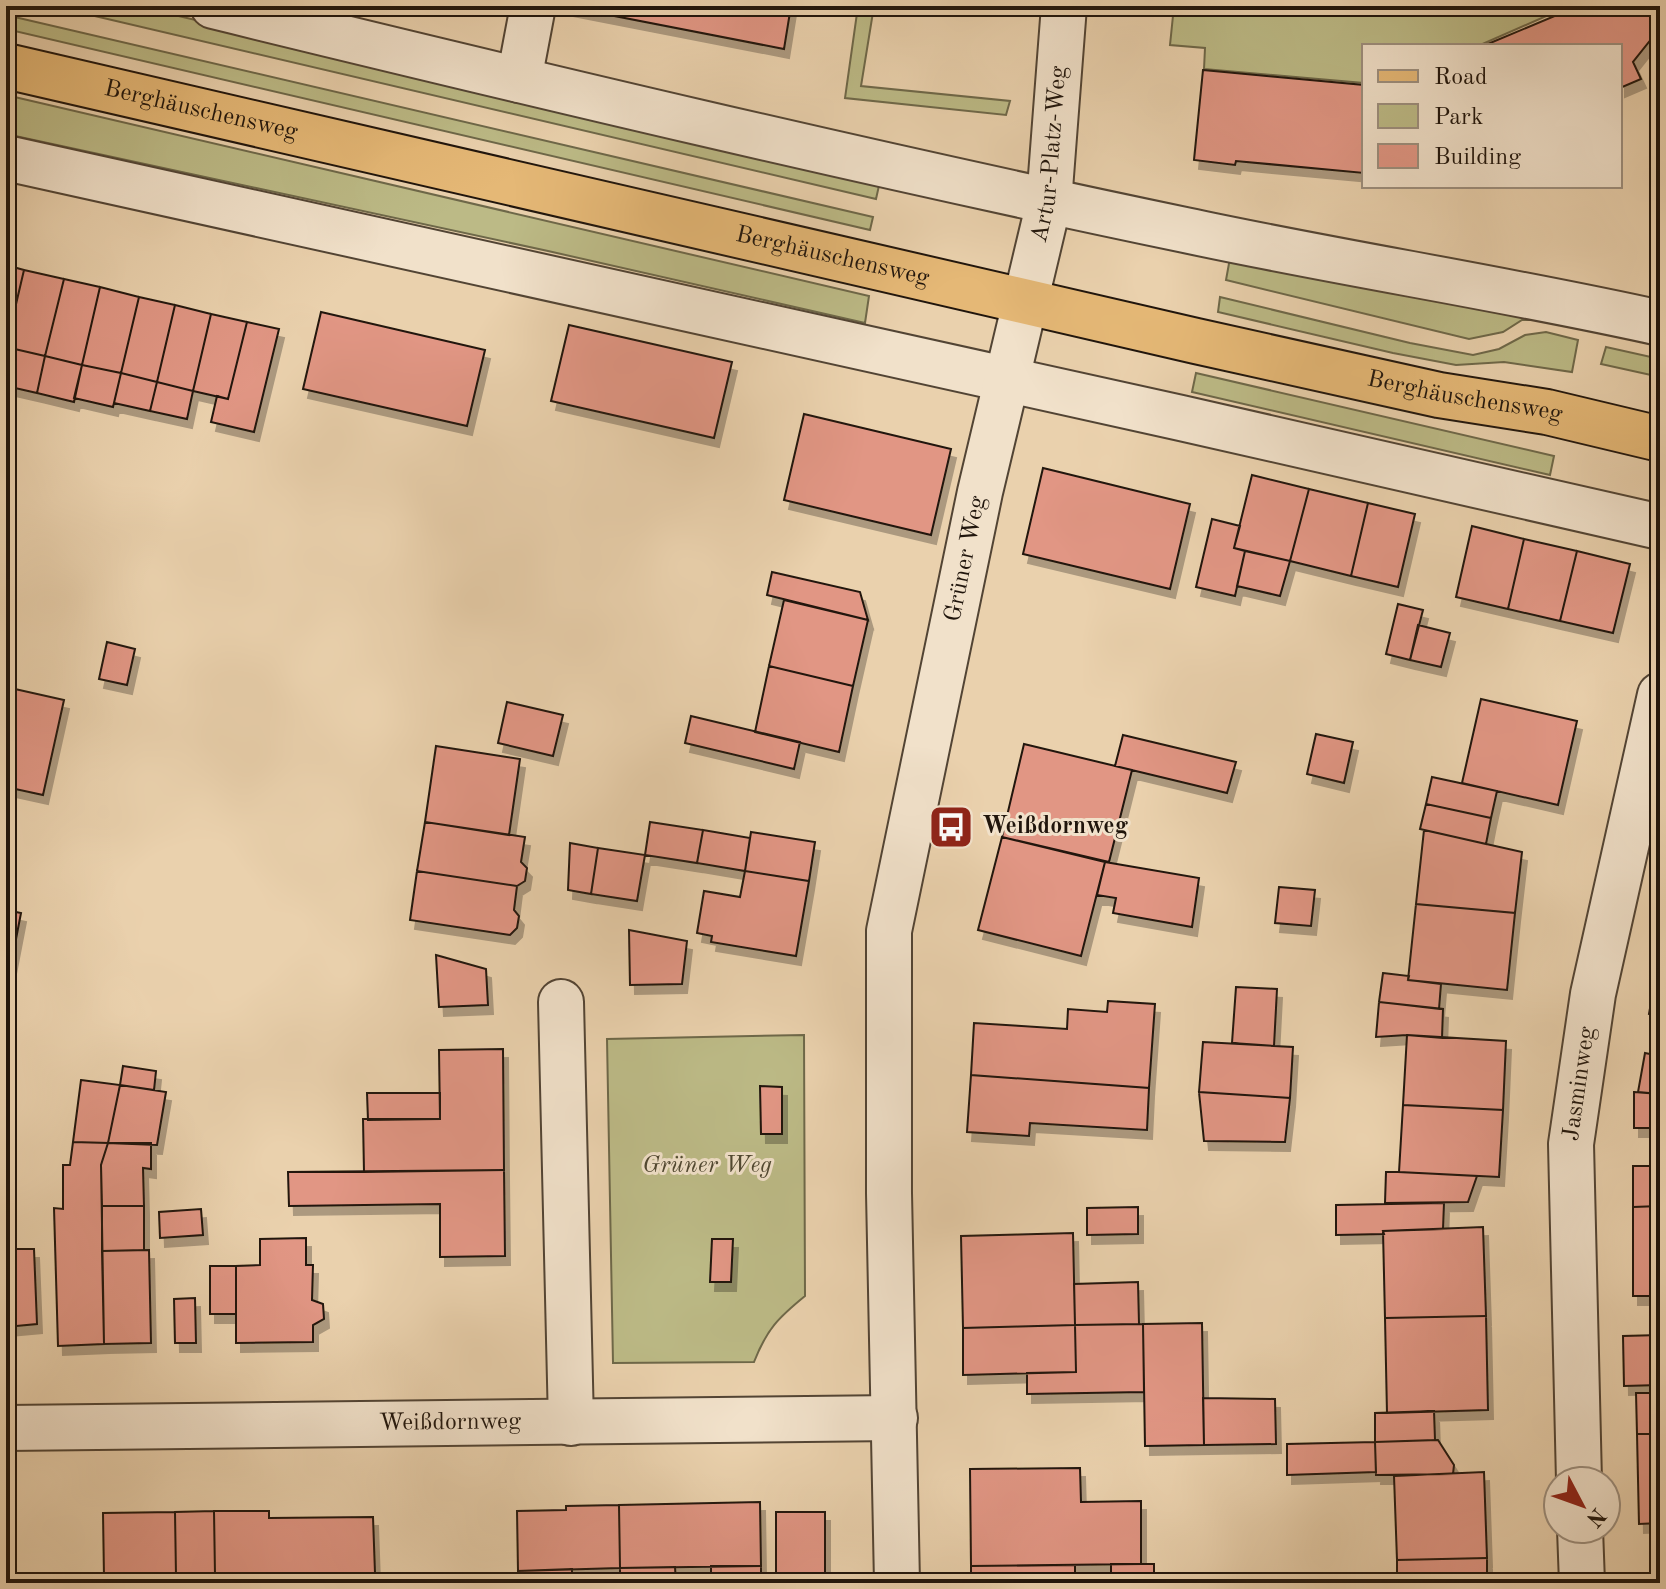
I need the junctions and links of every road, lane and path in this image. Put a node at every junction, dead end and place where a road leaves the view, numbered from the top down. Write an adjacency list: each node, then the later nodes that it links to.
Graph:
1 (213, 6): 5 (street)
2 (533, 6): 5 (street)
3 (1064, 6): 7 (street, Artur-Platz-Weg)
4 (6, 66): 8 (main road, Berghäuschensweg)
5 (519, 80): 7 (street)
6 (6, 158): 10 (street)
7 (1049, 202): 8 (street, Artur-Platz-Weg); 9 (street)
8 (1025, 301): 10 (street, Grüner Weg); 11 (main road, Berghäuschensweg)
9 (1652, 317)
10 (1005, 379): 12 (street); 15 (street, Grüner Weg)
11 (1660, 439)
12 (1660, 527)
13 (1660, 695): 18 (street, Jasminweg)
14 (561, 1002): 16 (street)
15 (895, 1418): 16 (street, Weißdornweg); 20 (street, Grüner Weg)
16 (571, 1423): 17 (street, Weißdornweg)
17 (6, 1428)
18 (1579, 1465)
19 (1581, 1545): 21 (street)
20 (897, 1583)
21 (1582, 1583)

